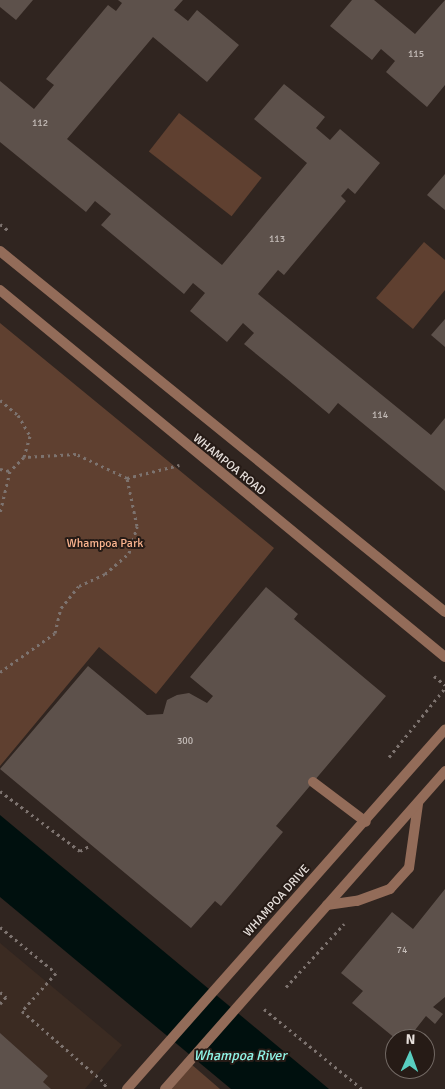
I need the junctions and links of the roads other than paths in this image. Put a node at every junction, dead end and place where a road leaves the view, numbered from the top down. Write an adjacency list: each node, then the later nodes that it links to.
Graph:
1 (0, 251): 3 (street, WHAMPOA ROAD)
2 (0, 290): 4 (street, WHAMPOA ROAD)
3 (445, 612)
4 (445, 656)
5 (445, 729): 9 (street, WHAMPOA DRIVE)
6 (445, 771): 8 (street)
7 (313, 782): 9 (street)
8 (418, 804): 10 (street); 10 (street)
9 (366, 822): 11 (street, WHAMPOA DRIVE)
10 (327, 905): 12 (street)
11 (127, 1089)
12 (165, 1089)

